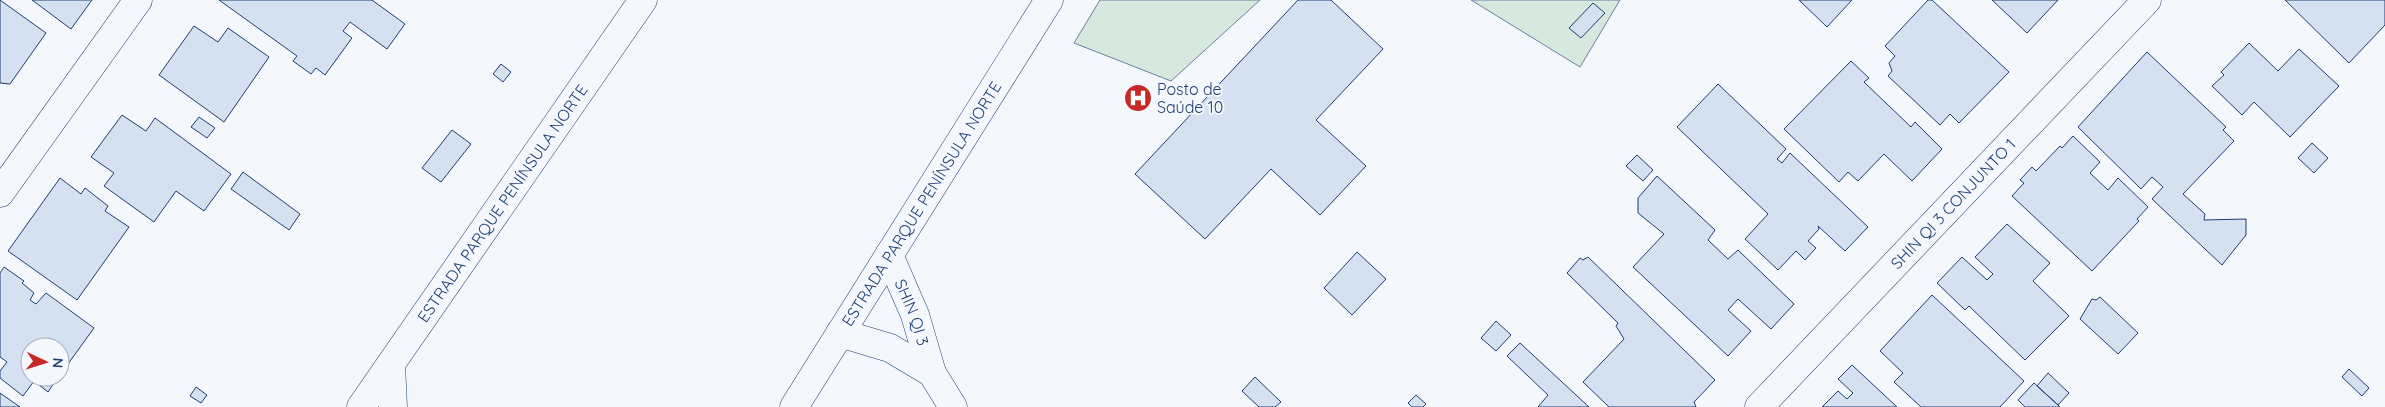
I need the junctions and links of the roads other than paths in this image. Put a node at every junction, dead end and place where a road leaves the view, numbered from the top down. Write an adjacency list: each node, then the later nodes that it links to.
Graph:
1 (138, 0): 5 (street)
2 (642, 0): 8 (street, ESTRADA PARQUE PENÍNSULA NORTE)
3 (1049, 0): 6 (street, ESTRADA PARQUE PENÍNSULA NORTE)
4 (2147, 0): 14 (street, SHIN QI 3 CONJUNTO 1)
5 (0, 193)
6 (889, 255): 7 (street, ESTRADA PARQUE PENÍNSULA NORTE); 9 (street, SHIN QI 3)
7 (840, 333): 9 (street, SHIN QI 3); 12 (street, ESTRADA PARQUE PENÍNSULA NORTE)
8 (391, 364): 10 (street, ESTRADA PARQUE PENÍNSULA NORTE); 11 (street)
9 (932, 372): 13 (street, SHIN QI 3)
10 (361, 407)
11 (393, 407)
12 (794, 407)
13 (953, 407)
14 (1759, 407)

